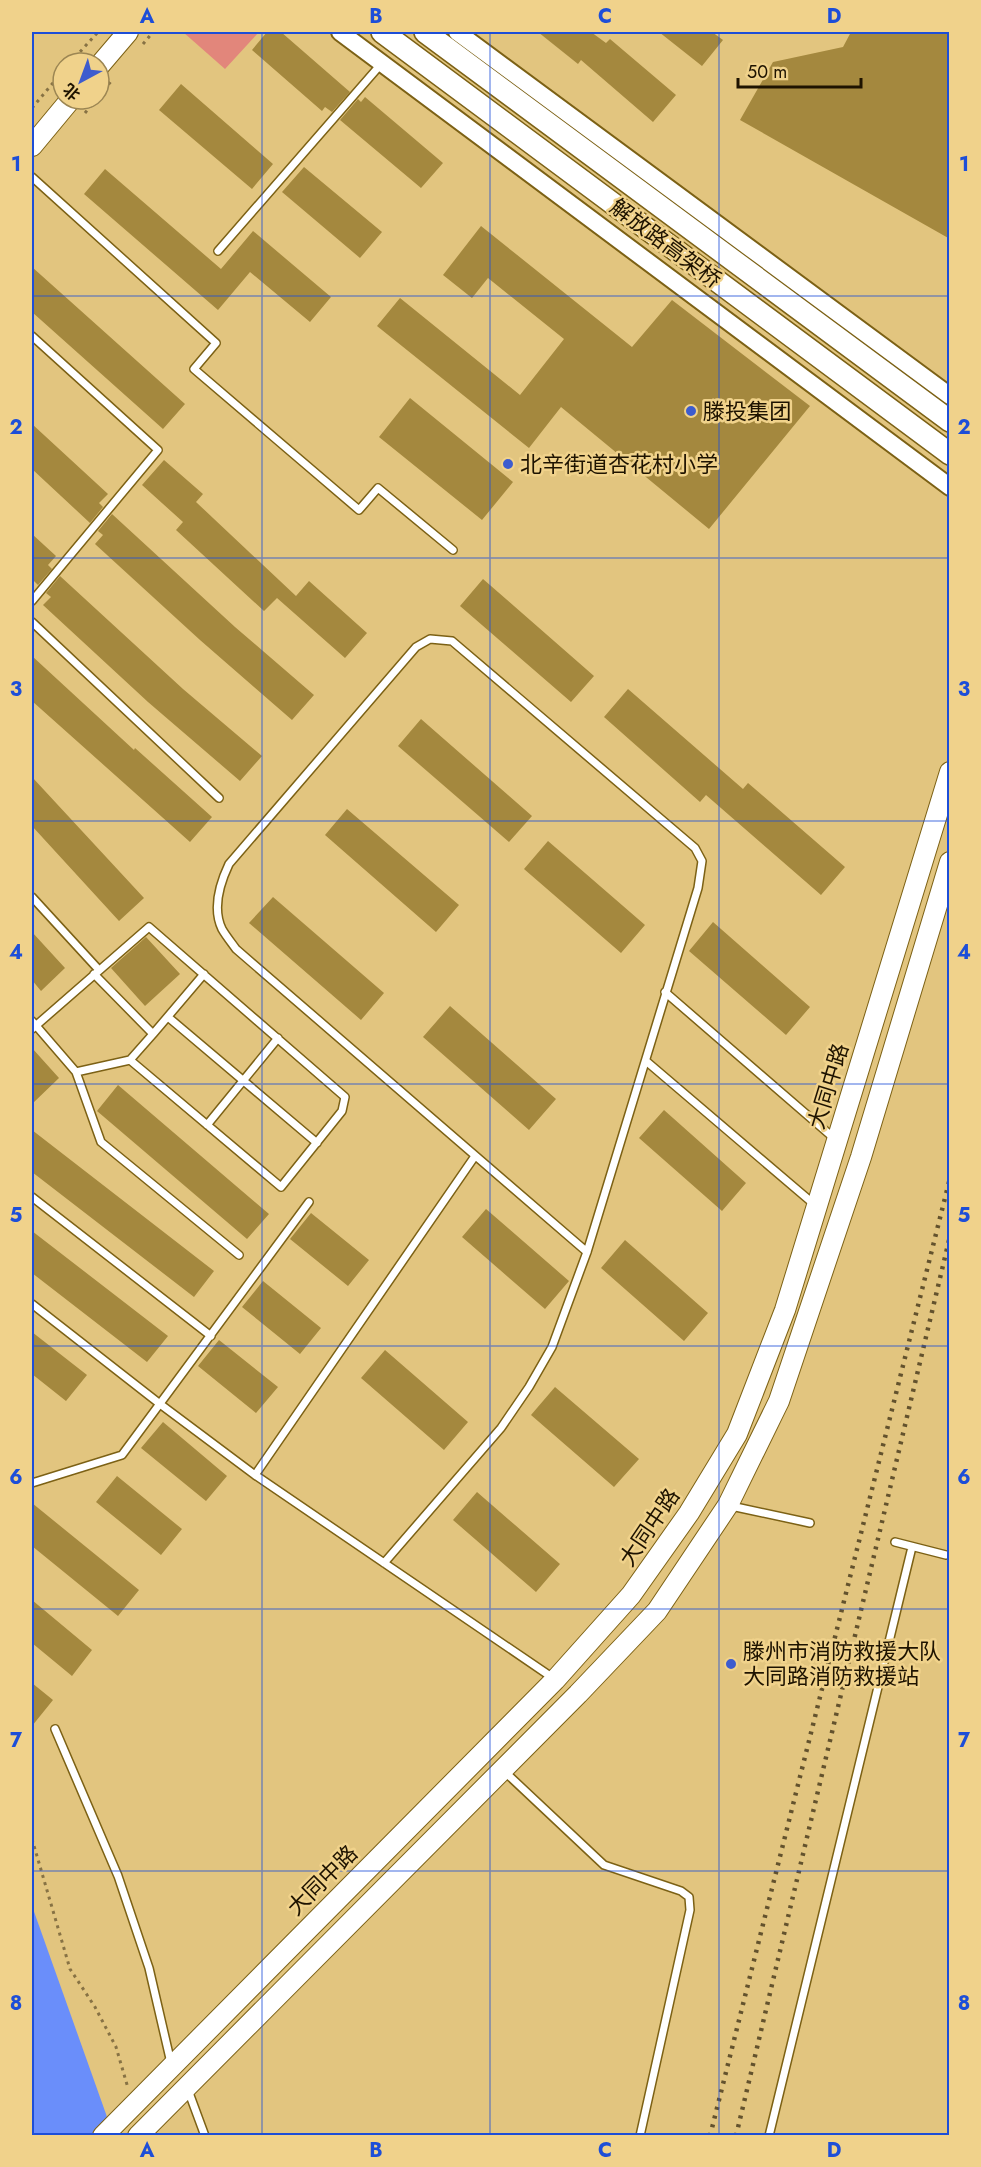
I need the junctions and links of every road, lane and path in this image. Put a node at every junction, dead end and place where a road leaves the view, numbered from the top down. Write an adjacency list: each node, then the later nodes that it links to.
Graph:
1 (98, 32): 7 (path)
2 (128, 32): 8 (main road)
3 (340, 32): 9 (street)
4 (382, 32): 19 (main road, 解放路高架桥)
5 (424, 32): 18 (main road, 解放路高架桥)
6 (457, 32): 17 (street)
7 (81, 51)
8 (111, 52)
9 (382, 63): 15 (lane); 20 (street)
10 (51, 85): 11 (path)
11 (32, 108)
12 (61, 111): 13 (main road)
13 (32, 146)
14 (32, 177): 21 (lane)
15 (218, 251)
16 (32, 336): 22 (lane)
17 (950, 396)
18 (950, 421)
19 (950, 454)
20 (950, 487)
21 (453, 550)
22 (32, 602)
23 (32, 622): 25 (lane)
24 (950, 772): 40 (main road, 大同中路)
25 (219, 798)
26 (950, 862): 53 (main road)
27 (32, 897): 28 (lane)
28 (97, 972): 29 (lane); 32 (lane); 33 (lane)
29 (204, 974): 31 (lane); 34 (lane)
30 (665, 992): 36 (lane); 40 (lane); 42 (lane)
31 (168, 1017): 33 (lane); 38 (lane)
32 (33, 1025): 37 (lane)
33 (153, 1034): 35 (lane)
34 (278, 1038): 38 (lane); 41 (lane)
35 (130, 1060): 37 (lane); 39 (lane)
36 (646, 1061): 45 (lane); 46 (lane)
37 (76, 1072): 47 (lane)
38 (243, 1082): 39 (lane); 41 (lane)
39 (207, 1125): 41 (lane)
40 (837, 1141): 45 (main road, 大同中路)
41 (317, 1143)
42 (476, 1156): 46 (lane); 51 (lane)
43 (32, 1197): 49 (lane)
44 (309, 1202): 49 (lane)
45 (817, 1206): 59 (main road, 大同中路)
46 (587, 1252): 58 (lane)
47 (239, 1254)
48 (32, 1304): 50 (lane)
49 (211, 1336): 50 (lane)
50 (160, 1404): 51 (lane); 52 (lane)
51 (255, 1475): 58 (lane)
52 (32, 1483)
53 (728, 1505): 54 (lane); 61 (main road)
54 (810, 1523)
55 (896, 1542): 56 (lane)
56 (912, 1547): 57 (lane); 70 (lane)
57 (946, 1556)
58 (384, 1563): 59 (lane)
59 (555, 1680): 63 (main road, 大同中路)
60 (55, 1729): 63 (lane)
61 (503, 1770): 64 (main road); 69 (lane)
62 (32, 1839): 65 (path)
63 (171, 2065): 65 (main road, 大同中路)
64 (186, 2086): 66 (main road); 68 (lane)
65 (132, 2104): 67 (main road, 大同中路)
66 (143, 2130)
67 (103, 2136)
68 (205, 2136)
69 (640, 2136)
70 (769, 2136)

